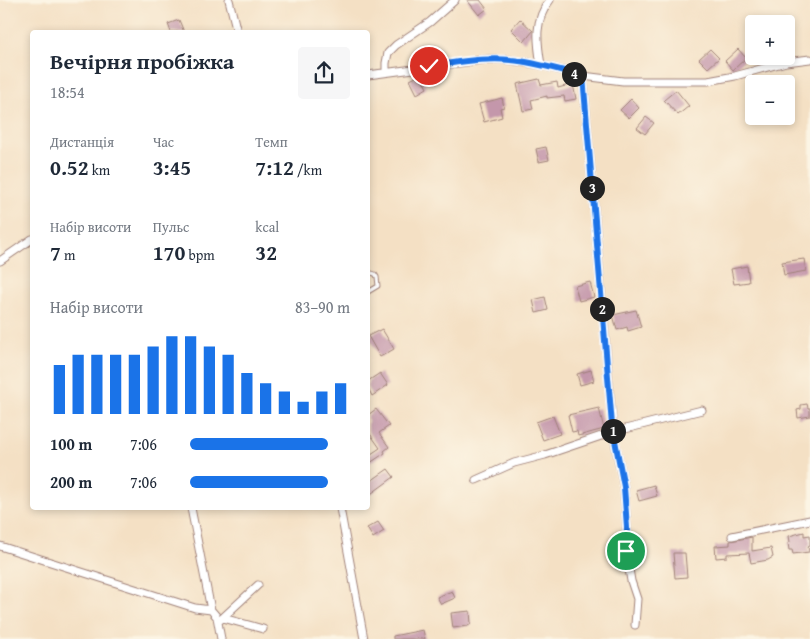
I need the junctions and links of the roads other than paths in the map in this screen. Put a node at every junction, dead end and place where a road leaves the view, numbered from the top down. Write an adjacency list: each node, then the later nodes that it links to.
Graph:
1 (229, 0): 4 (street)
2 (455, 0): 7 (street)
3 (550, 0): 6 (street)
4 (236, 30)
5 (810, 59): 9 (street)
6 (540, 65): 7 (street); 9 (street)
7 (386, 72): 8 (street)
8 (370, 75)
9 (583, 76): 15 (street)
10 (30, 240): 11 (street)
11 (0, 261)
12 (370, 274): 13 (lane)
13 (370, 291)
14 (702, 410): 15 (street)
15 (613, 432): 16 (street); 25 (street)
16 (476, 480)
17 (191, 510): 23 (street)
18 (340, 510): 28 (street)
19 (810, 520): 20 (street)
20 (732, 536)
21 (0, 546): 23 (street)
22 (258, 585): 24 (street)
23 (211, 610): 24 (street)
24 (220, 620): 26 (street); 27 (street)
25 (636, 625)
26 (264, 630)
27 (221, 639)
28 (364, 639)

